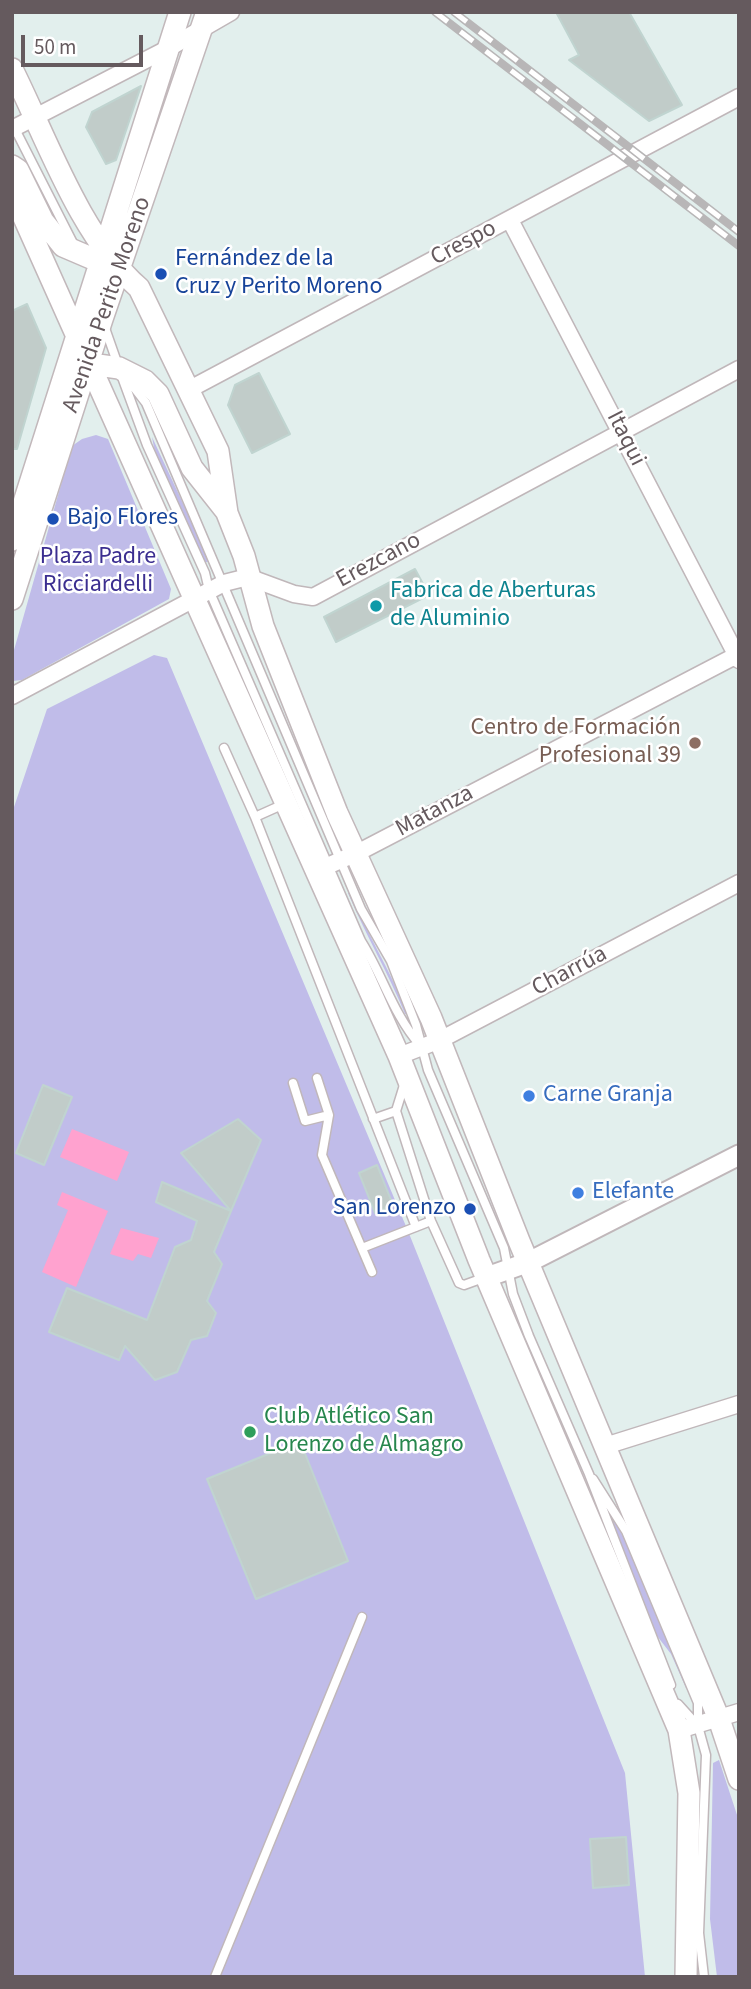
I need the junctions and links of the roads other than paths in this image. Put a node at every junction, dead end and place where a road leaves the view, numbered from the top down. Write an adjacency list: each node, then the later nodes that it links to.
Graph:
1 (180, 12): 4 (main road, Avenida Perito Moreno)
2 (231, 12): 3 (street)
3 (204, 20): 4 (street); 13 (main road, Avenida Perito Moreno)
4 (167, 49): 7 (street); 12 (main road, Avenida Perito Moreno)
5 (12, 69): 7 (main road)
6 (739, 97): 11 (street, Crespo)
7 (34, 117): 8 (street); 12 (main road)
8 (13, 127): 12 (lane)
9 (12, 166): 12 (main road)
10 (12, 191): 15 (main road)
11 (510, 220): 19 (street, Crespo); 20 (street, Itaqui)
12 (91, 266): 13 (main road); 14 (lane); 15 (main road, Avenida Perito Moreno)
13 (121, 271): 14 (main road, Avenida Perito Moreno); 19 (main road)
14 (102, 319): 16 (main road, Avenida Perito Moreno); 17 (lane)
15 (77, 336): 16 (main road)
16 (79, 362): 17 (main road); 22 (main road, Avenida Perito Moreno); 24 (main road); 25 (main road, Avenida Perito Moreno)
17 (119, 368): 21 (main road); 24 (lane); 24 (lane)
18 (739, 369): 20 (street, Erezcano)
19 (190, 389): 21 (main road)
20 (621, 430): 23 (street, Erezcano); 26 (street, Itaqui)
21 (228, 513): 23 (main road)
22 (12, 540)
23 (248, 577): 24 (street); 31 (main road)
24 (210, 590): 27 (street); 29 (main road); 31 (lane); 31 (lane)
25 (12, 598)
26 (738, 656): 31 (street, Matanza)
27 (12, 696)
28 (224, 748): 30 (lane)
29 (287, 802): 30 (lane); 31 (main road)
30 (255, 817): 41 (lane)
31 (336, 862): 33 (lane); 33 (lane); 34 (main road); 34 (lane); 35 (main road)
32 (739, 883): 34 (street, Charrúa)
33 (375, 933): 34 (lane)
34 (431, 1044): 35 (street, Charrúa); 46 (main road); 48 (lane)
35 (399, 1056): 36 (main road)
36 (408, 1077): 39 (lane); 48 (main road)
37 (317, 1078): 40 (lane)
38 (293, 1083): 40 (lane)
39 (396, 1111): 41 (lane); 43 (lane)
40 (329, 1115): 45 (lane)
41 (373, 1119): 44 (lane)
42 (739, 1155): 46 (street)
43 (431, 1221): 44 (lane); 48 (lane)
44 (416, 1227): 45 (lane)
45 (362, 1248): 47 (lane)
46 (529, 1262): 48 (street); 50 (main road)
47 (372, 1272)
48 (497, 1273): 51 (lane); 55 (main road)
49 (739, 1404): 50 (street)
50 (605, 1446): 54 (main road)
51 (589, 1474): 53 (lane); 55 (lane)
52 (362, 1617): 57 (lane)
53 (695, 1690): 54 (lane); 55 (lane)
54 (729, 1715): 55 (street); 56 (main road)
55 (689, 1728): 58 (main road); 59 (lane)
56 (739, 1779)
57 (215, 1977)
58 (685, 1977)
59 (704, 1977)

